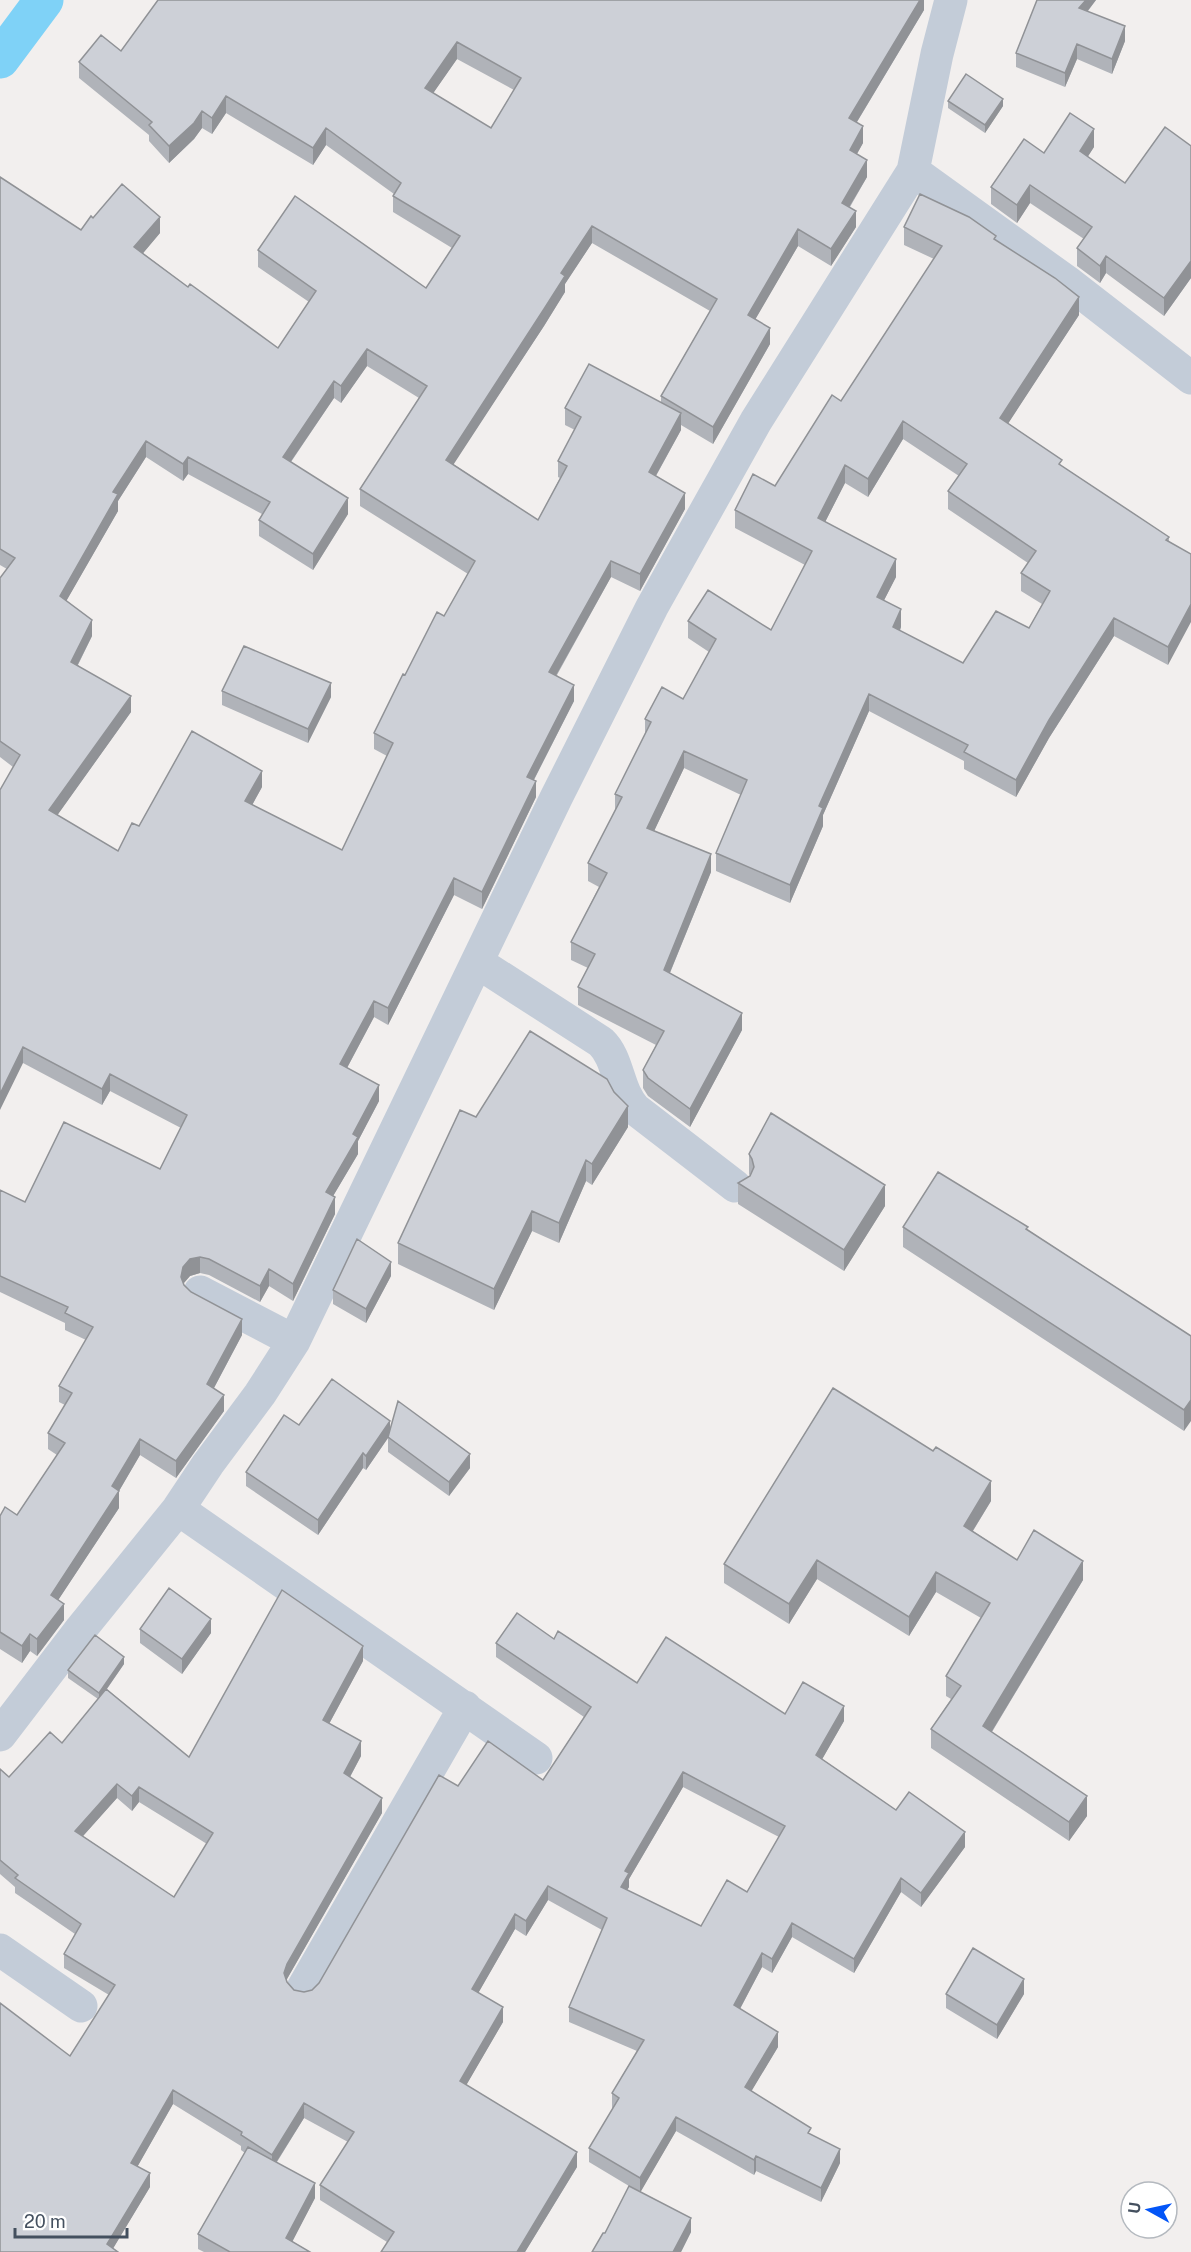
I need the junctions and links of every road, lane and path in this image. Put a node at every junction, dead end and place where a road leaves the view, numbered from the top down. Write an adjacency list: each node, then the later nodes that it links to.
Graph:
1 (951, 0): 2 (street)
2 (913, 171): 3 (street); 4 (street)
3 (1191, 378)
4 (477, 962): 5 (street); 7 (street)
5 (735, 1186)
6 (200, 1292): 7 (street)
7 (294, 1341): 8 (street)
8 (178, 1509): 9 (street); 10 (street)
9 (465, 1707): 11 (street); 13 (street)
10 (0, 1735)
11 (536, 1758)
12 (0, 1950): 14 (street)
13 (303, 1988)
14 (81, 2006)

